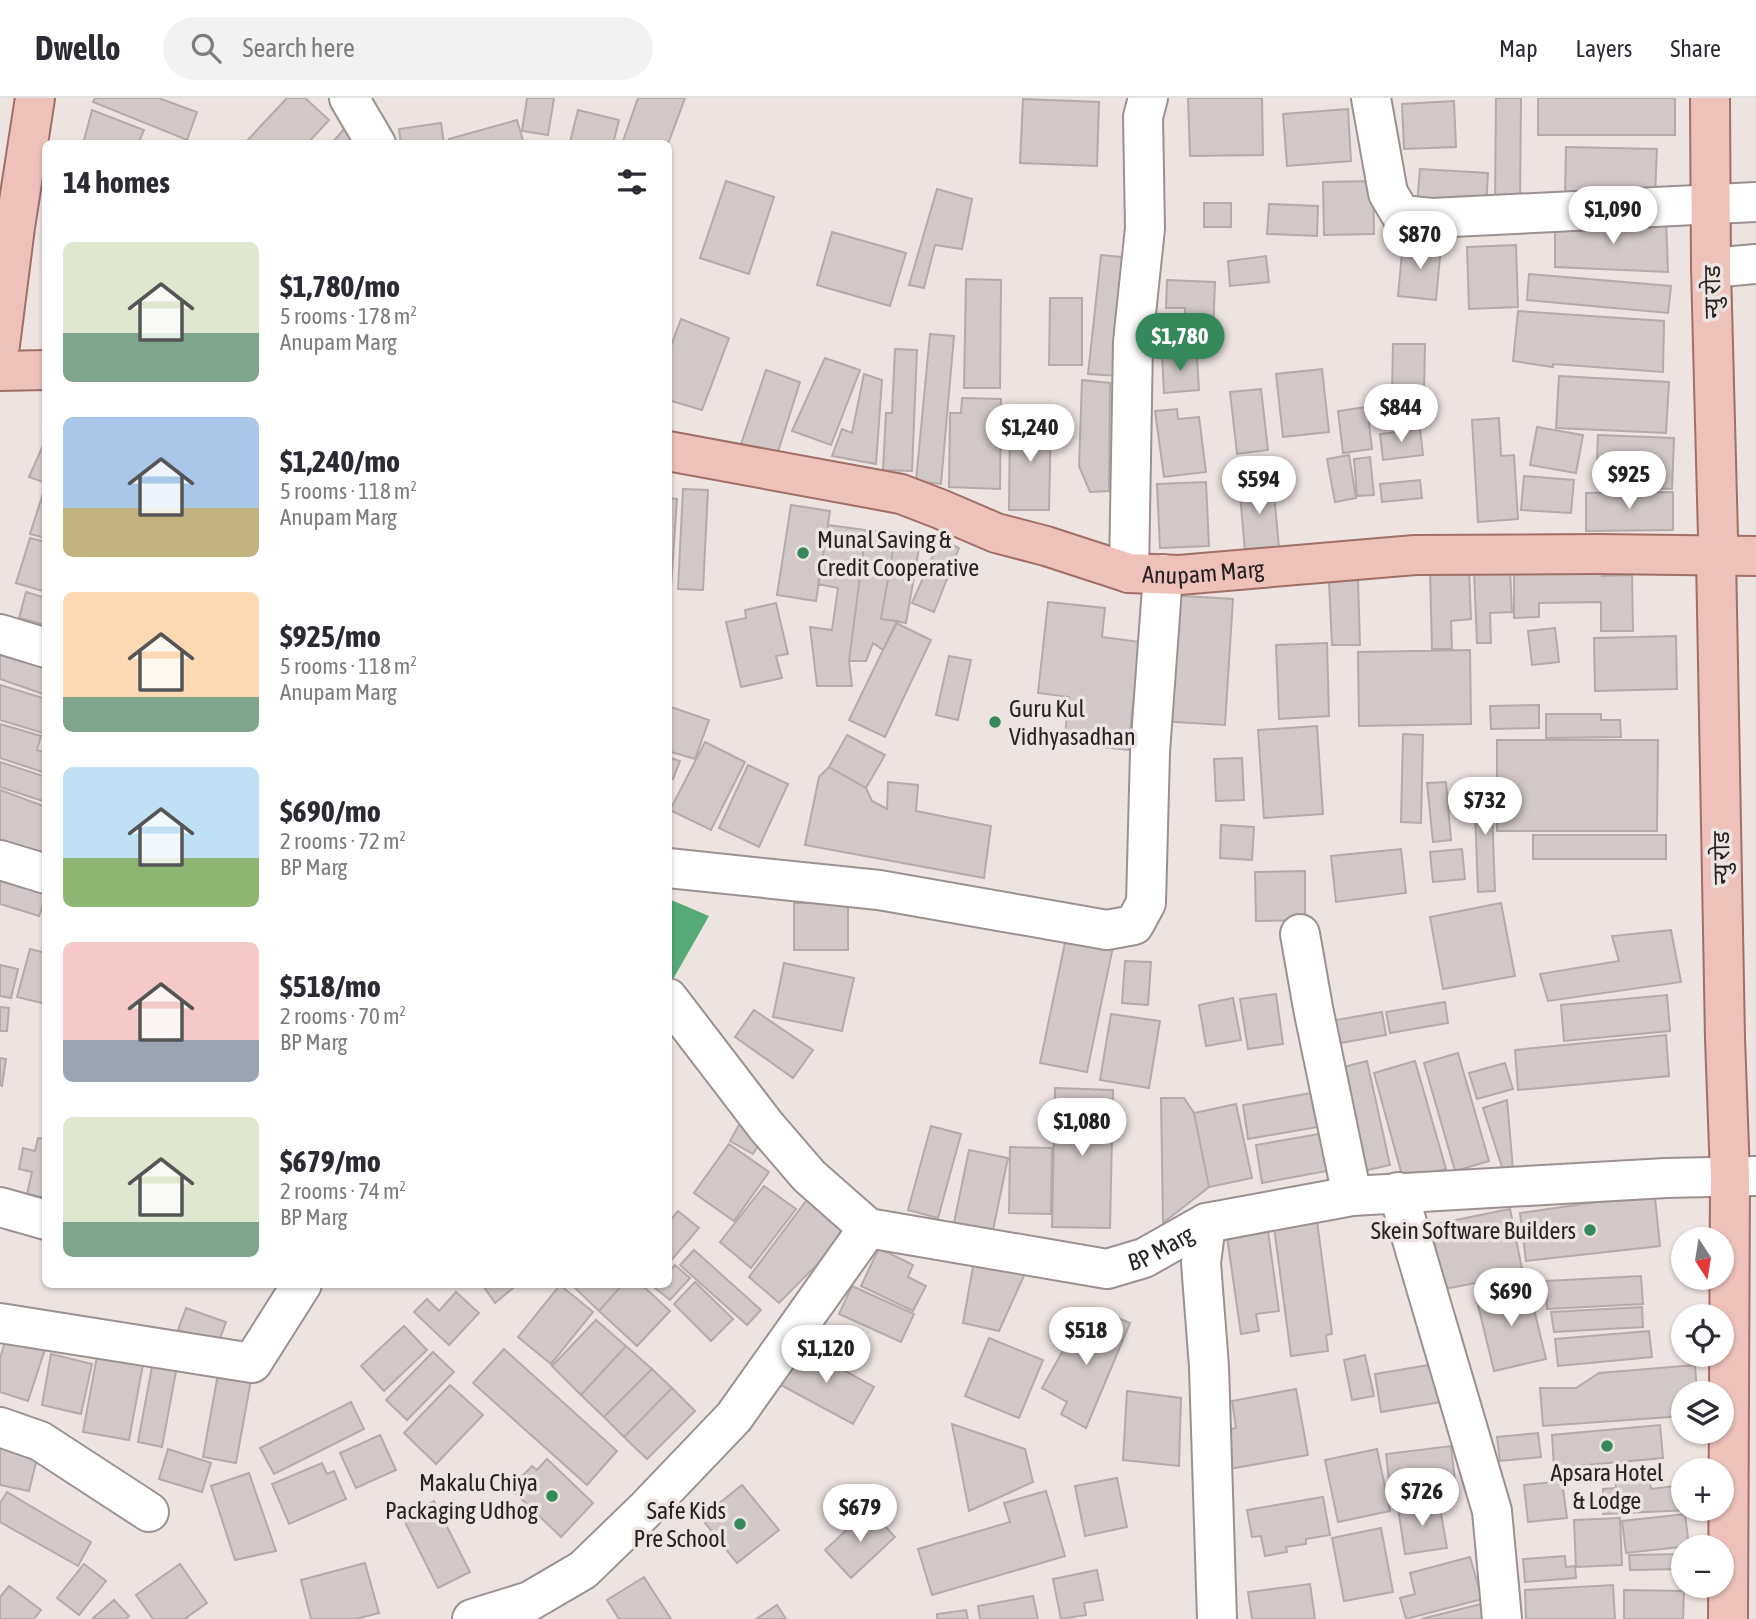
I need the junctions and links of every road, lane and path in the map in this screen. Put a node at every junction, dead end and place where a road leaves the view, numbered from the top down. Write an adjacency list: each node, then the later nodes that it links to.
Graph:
1 (35, 98): 9 (main road)
2 (349, 98): 6 (street)
3 (1148, 98): 19 (street)
4 (1371, 98): 8 (street)
5 (1710, 98): 8 (main road, न्यु रोड)
6 (374, 140)
7 (1756, 201): 8 (street)
8 (1711, 204): 11 (main road, न्यु रोड)
9 (7, 225): 12 (main road)
10 (1756, 264): 11 (street)
11 (1711, 268): 17 (main road, न्यु रोड)
12 (0, 345)
13 (0, 370): 14 (main road)
14 (42, 370)
15 (672, 451): 19 (main road, Anupam Marg)
16 (1756, 537): 17 (street)
17 (1717, 546): 18 (main road, Anupam Marg); 19 (main road, Anupam Marg); 27 (main road, न्यु रोड)
18 (1756, 556)
19 (1146, 573): 23 (street)
20 (0, 634): 21 (street)
21 (42, 647)
22 (0, 860): 24 (street)
23 (672, 868)
24 (42, 873)
25 (1300, 934): 29 (street)
26 (672, 1003): 33 (street)
27 (1743, 1176): 28 (street, BP Marg); 41 (main road, न्यु रोड)
28 (1398, 1192): 29 (street, BP Marg); 40 (street)
29 (1352, 1196): 32 (street, BP Marg)
30 (0, 1207): 31 (street)
31 (42, 1219)
32 (1206, 1223): 33 (street, BP Marg); 39 (street)
33 (867, 1228): 38 (street)
34 (299, 1288): 35 (street)
35 (0, 1323)
36 (0, 1427): 37 (street)
37 (149, 1513)
38 (472, 1619)
39 (1217, 1619)
40 (1502, 1619)
41 (1728, 1619)

